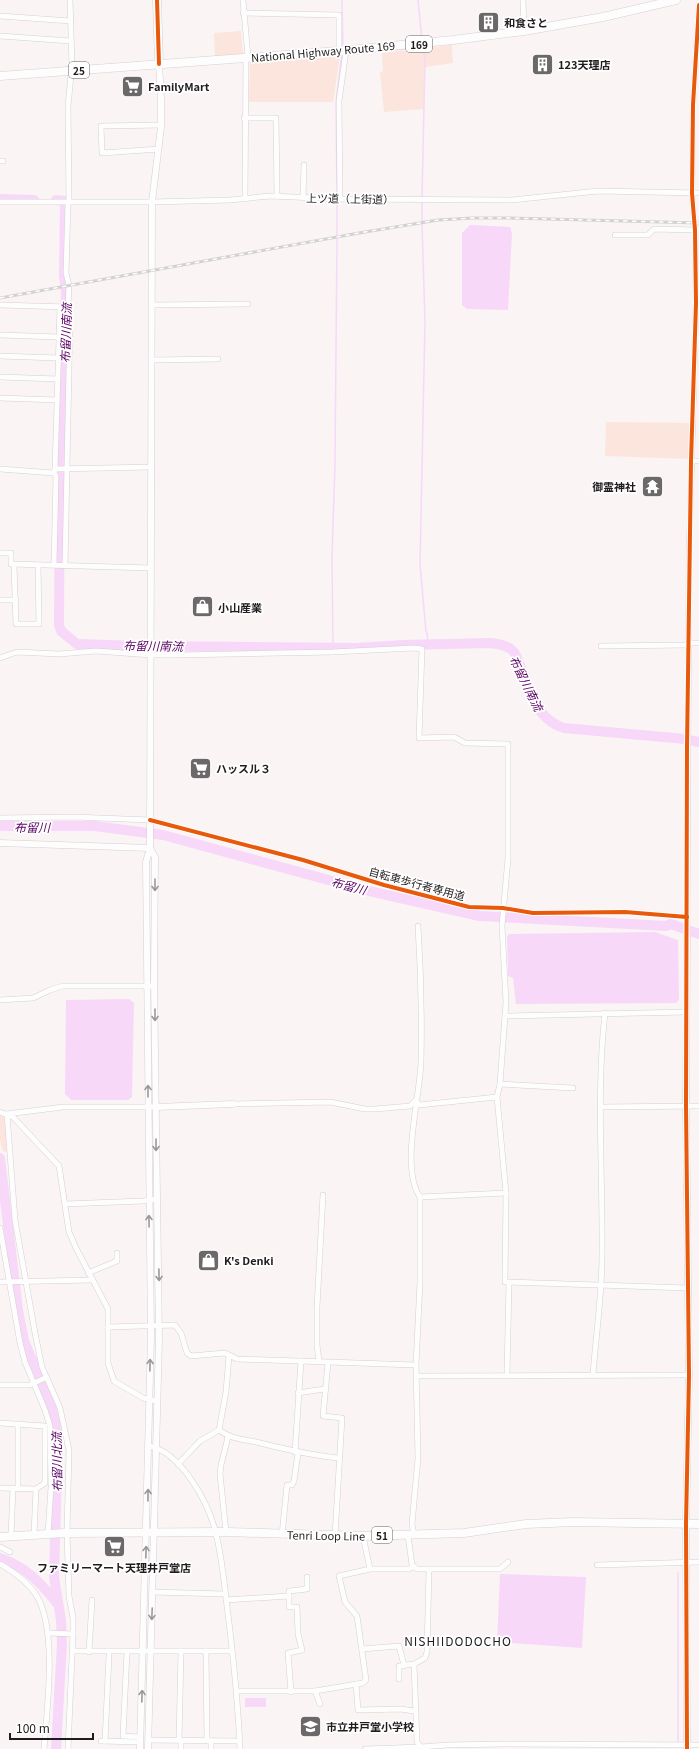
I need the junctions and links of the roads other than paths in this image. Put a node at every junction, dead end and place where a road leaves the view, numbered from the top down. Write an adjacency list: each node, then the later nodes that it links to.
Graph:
1 (70, 0): 9 (street)
2 (157, 0): 15 (main road)
3 (243, 0): 7 (street)
4 (523, 0): 10 (street)
5 (676, 0): 10 (main road, National Highway Route 169 / 169)
6 (699, 5): 22 (street)
7 (243, 13): 13 (street); 14 (street)
8 (0, 16): 9 (street)
9 (71, 21): 12 (street)
10 (524, 32): 13 (main road, National Highway Route 169 / 169)
11 (0, 36): 12 (street)
12 (71, 41): 16 (street)
13 (343, 51): 14 (main road, National Highway Route 169 / 169); 27 (street)
14 (247, 58): 15 (main road, National Highway Route 169 / 169); 18 (street)
15 (159, 64): 16 (main road, 25); 19 (street)
16 (72, 70): 17 (main road, 25); 30 (street)
17 (0, 76)
18 (244, 118): 24 (street); 26 (street)
19 (160, 125): 20 (street); 20 (street)
20 (159, 149): 29 (street)
21 (304, 165): 25 (street)
22 (692, 193): 23 (street, 上ツ道（上街道）); 27 (street, 上ツ道（上街道）); 31 (street)
23 (699, 193)
24 (277, 196): 25 (street, 上ツ道（上街道）); 26 (street, 上ツ道（上街道）)
25 (303, 197): 27 (street, 上ツ道（上街道）)
26 (245, 198): 29 (street, 上ツ道（上街道）)
27 (340, 199)
28 (0, 202): 30 (street, 上ツ道（上街道）)
29 (152, 202): 30 (street, 上ツ道（上街道）); 35 (street)
30 (68, 203): 37 (street)
31 (695, 230): 32 (street); 48 (street)
32 (615, 235)
33 (248, 304): 35 (street)
34 (0, 305): 36 (street)
35 (151, 305): 43 (street)
36 (60, 307): 37 (street); 39 (street)
37 (68, 307): 52 (street)
38 (0, 335): 39 (street)
39 (59, 338): 41 (street)
40 (0, 356): 41 (street)
41 (58, 358): 45 (street)
42 (218, 358): 43 (street)
43 (152, 360): 50 (street)
44 (0, 377): 45 (street)
45 (58, 379): 47 (street)
46 (0, 398): 47 (street)
47 (58, 400): 53 (street)
48 (691, 461): 49 (street); 63 (street)
49 (699, 461)
50 (152, 467): 52 (street); 59 (street)
51 (0, 469): 53 (street)
52 (67, 469): 53 (street); 58 (street)
53 (55, 471): 57 (street)
54 (0, 553): 55 (street)
55 (14, 564): 56 (street); 61 (street)
56 (38, 565): 57 (street); 61 (street)
57 (54, 565): 58 (street)
58 (65, 566): 59 (street)
59 (151, 568): 65 (street)
60 (0, 600): 61 (street)
61 (16, 600)
62 (699, 643): 63 (street)
63 (688, 644): 64 (street); 72 (street)
64 (601, 646)
65 (151, 654): 66 (street); 68 (street); 78 (street)
66 (0, 658)
67 (0, 818): 68 (street)
68 (150, 822): 70 (street)
69 (0, 843): 70 (street)
70 (150, 846): 73 (street); 74 (street, one-way to 74)
71 (418, 926): 82 (street)
72 (687, 936): 76 (street)
73 (147, 986): 74 (street); 75 (street); 86 (street, one-way to 73)
74 (155, 986): 87 (street, one-way to 87)
75 (0, 1000)
76 (686, 1012): 77 (street); 84 (street)
77 (605, 1013): 78 (street); 88 (street)
78 (505, 1016): 79 (street)
79 (500, 1084): 80 (street); 81 (street)
80 (573, 1088)
81 (497, 1097): 82 (street); 91 (street)
82 (416, 1100): 83 (street); 93 (street)
83 (233, 1104): 87 (street)
84 (686, 1106): 85 (street); 88 (street); 108 (street)
85 (699, 1106)
86 (148, 1107): 87 (street); 90 (street); 95 (street)
87 (156, 1107): 94 (street, one-way to 94)
88 (601, 1107): 107 (street)
89 (0, 1112): 90 (street)
90 (8, 1114): 96 (street); 105 (street)
91 (506, 1193): 93 (street); 106 (street)
92 (323, 1195): 114 (street)
93 (420, 1197): 116 (street)
94 (157, 1199): 95 (street); 109 (street, one-way to 109)
95 (149, 1200): 96 (street); 110 (street, one-way to 95)
96 (65, 1204): 101 (street)
97 (0, 1228): 98 (street)
98 (1, 1239): 100 (street)
99 (117, 1253): 101 (street)
100 (2, 1258): 104 (street)
101 (88, 1273): 102 (street)
102 (91, 1280): 105 (street); 111 (street)
103 (0, 1282): 104 (street)
104 (10, 1282): 105 (street); 122 (street)
105 (26, 1283): 121 (street)
106 (509, 1283): 107 (street); 118 (street)
107 (600, 1285): 108 (street); 117 (street)
108 (687, 1288): 119 (street)
109 (159, 1324): 110 (street); 112 (street); 127 (street)
110 (151, 1325): 111 (street); 126 (street, one-way to 110)
111 (108, 1327): 126 (street)
112 (229, 1356): 113 (street); 130 (street)
113 (301, 1361): 114 (street); 125 (street)
114 (318, 1361): 115 (street)
115 (328, 1363): 116 (street); 124 (street)
116 (416, 1365): 120 (street)
117 (593, 1374): 118 (street); 119 (street)
118 (507, 1375): 120 (street)
119 (689, 1375): 140 (street)
120 (417, 1376): 149 (street)
121 (46, 1377): 122 (street); 143 (street)
122 (34, 1383): 123 (street); 146 (street)
123 (0, 1385)
124 (324, 1389): 125 (street); 135 (street)
125 (298, 1393): 134 (street)
126 (150, 1401): 127 (street); 132 (street)
127 (157, 1401): 133 (street)
128 (0, 1423): 129 (street)
129 (18, 1424): 138 (street); 139 (street)
130 (219, 1430): 131 (street); 136 (street)
131 (228, 1437): 134 (street); 142 (street)
132 (149, 1446): 133 (street); 144 (street, one-way to 132)
133 (156, 1447): 136 (street); 144 (street)
134 (297, 1453): 135 (street); 148 (street)
135 (338, 1458): 151 (street)
136 (178, 1464): 145 (street)
137 (0, 1488): 138 (street)
138 (15, 1488): 139 (street); 150 (street)
139 (36, 1489): 147 (street)
140 (686, 1524): 141 (main road, Tenri Loop Line / 51); 149 (main road, Tenri Loop Line / 51); 157 (street)
141 (699, 1524)
142 (226, 1532): 145 (main road, Tenri Loop Line / 51); 148 (main road, Tenri Loop Line / 51)
143 (66, 1533): 144 (main road, Tenri Loop Line / 51); 146 (main road, Tenri Loop Line / 51); 171 (street)
144 (150, 1533): 145 (main road, Tenri Loop Line / 51); 165 (street); 180 (street, one-way to 144)
145 (216, 1533): 166 (street)
146 (50, 1534): 147 (main road, Tenri Loop Line / 51)
147 (34, 1535): 150 (main road, Tenri Loop Line / 51)
148 (282, 1535): 151 (main road, Tenri Loop Line / 51)
149 (411, 1535): 152 (main road, Tenri Loop Line / 51); 161 (street)
150 (11, 1536): 153 (main road, Tenri Loop Line / 51)
151 (335, 1536): 152 (main road, Tenri Loop Line / 51)
152 (364, 1536): 162 (street)
153 (0, 1537)
154 (0, 1547): 155 (street)
155 (10, 1552)
156 (508, 1562): 163 (street)
157 (686, 1562): 158 (street); 160 (street); 199 (street)
158 (699, 1562)
159 (0, 1564): 170 (street)
160 (596, 1565)
161 (413, 1567): 162 (street); 163 (street)
162 (370, 1569): 172 (street)
163 (429, 1570): 182 (street)
164 (307, 1577): 167 (street)
165 (152, 1592): 166 (street); 174 (street, one-way to 174)
166 (225, 1594): 169 (street)
167 (289, 1596): 169 (street); 188 (street)
168 (92, 1600): 178 (street)
169 (226, 1600): 177 (street)
170 (50, 1633): 171 (street); 200 (street)
171 (73, 1634): 173 (street)
172 (362, 1649): 183 (street); 185 (street)
173 (73, 1651): 178 (street); 201 (street)
174 (150, 1651): 175 (street); 180 (street); 192 (street)
175 (181, 1651): 176 (street); 193 (street)
176 (206, 1651): 177 (street); 194 (street)
177 (232, 1651): 186 (street)
178 (89, 1652): 179 (street)
179 (127, 1652): 180 (street); 191 (street)
180 (143, 1652): 191 (street, one-way to 180)
181 (109, 1655): 191 (street)
182 (414, 1664): 183 (street); 190 (street)
183 (404, 1666): 184 (street)
184 (398, 1679)
185 (356, 1684): 187 (street); 190 (street)
186 (237, 1691): 188 (street); 195 (street)
187 (315, 1691): 188 (street); 189 (street)
188 (291, 1692)
189 (320, 1704)
190 (414, 1711): 197 (street)
191 (140, 1739): 202 (street)
192 (148, 1740): 193 (street); 203 (street)
193 (180, 1740): 194 (street); 204 (street)
194 (209, 1741): 195 (street); 205 (street)
195 (239, 1741): 206 (street)
196 (699, 1745): 199 (street)
197 (420, 1747): 198 (street); 207 (street)
198 (505, 1747): 199 (street)
199 (687, 1747)
200 (44, 1749)
201 (68, 1749)
202 (140, 1749)
203 (148, 1749)
204 (181, 1749)
205 (211, 1749)
206 (240, 1749)
207 (365, 1749)

